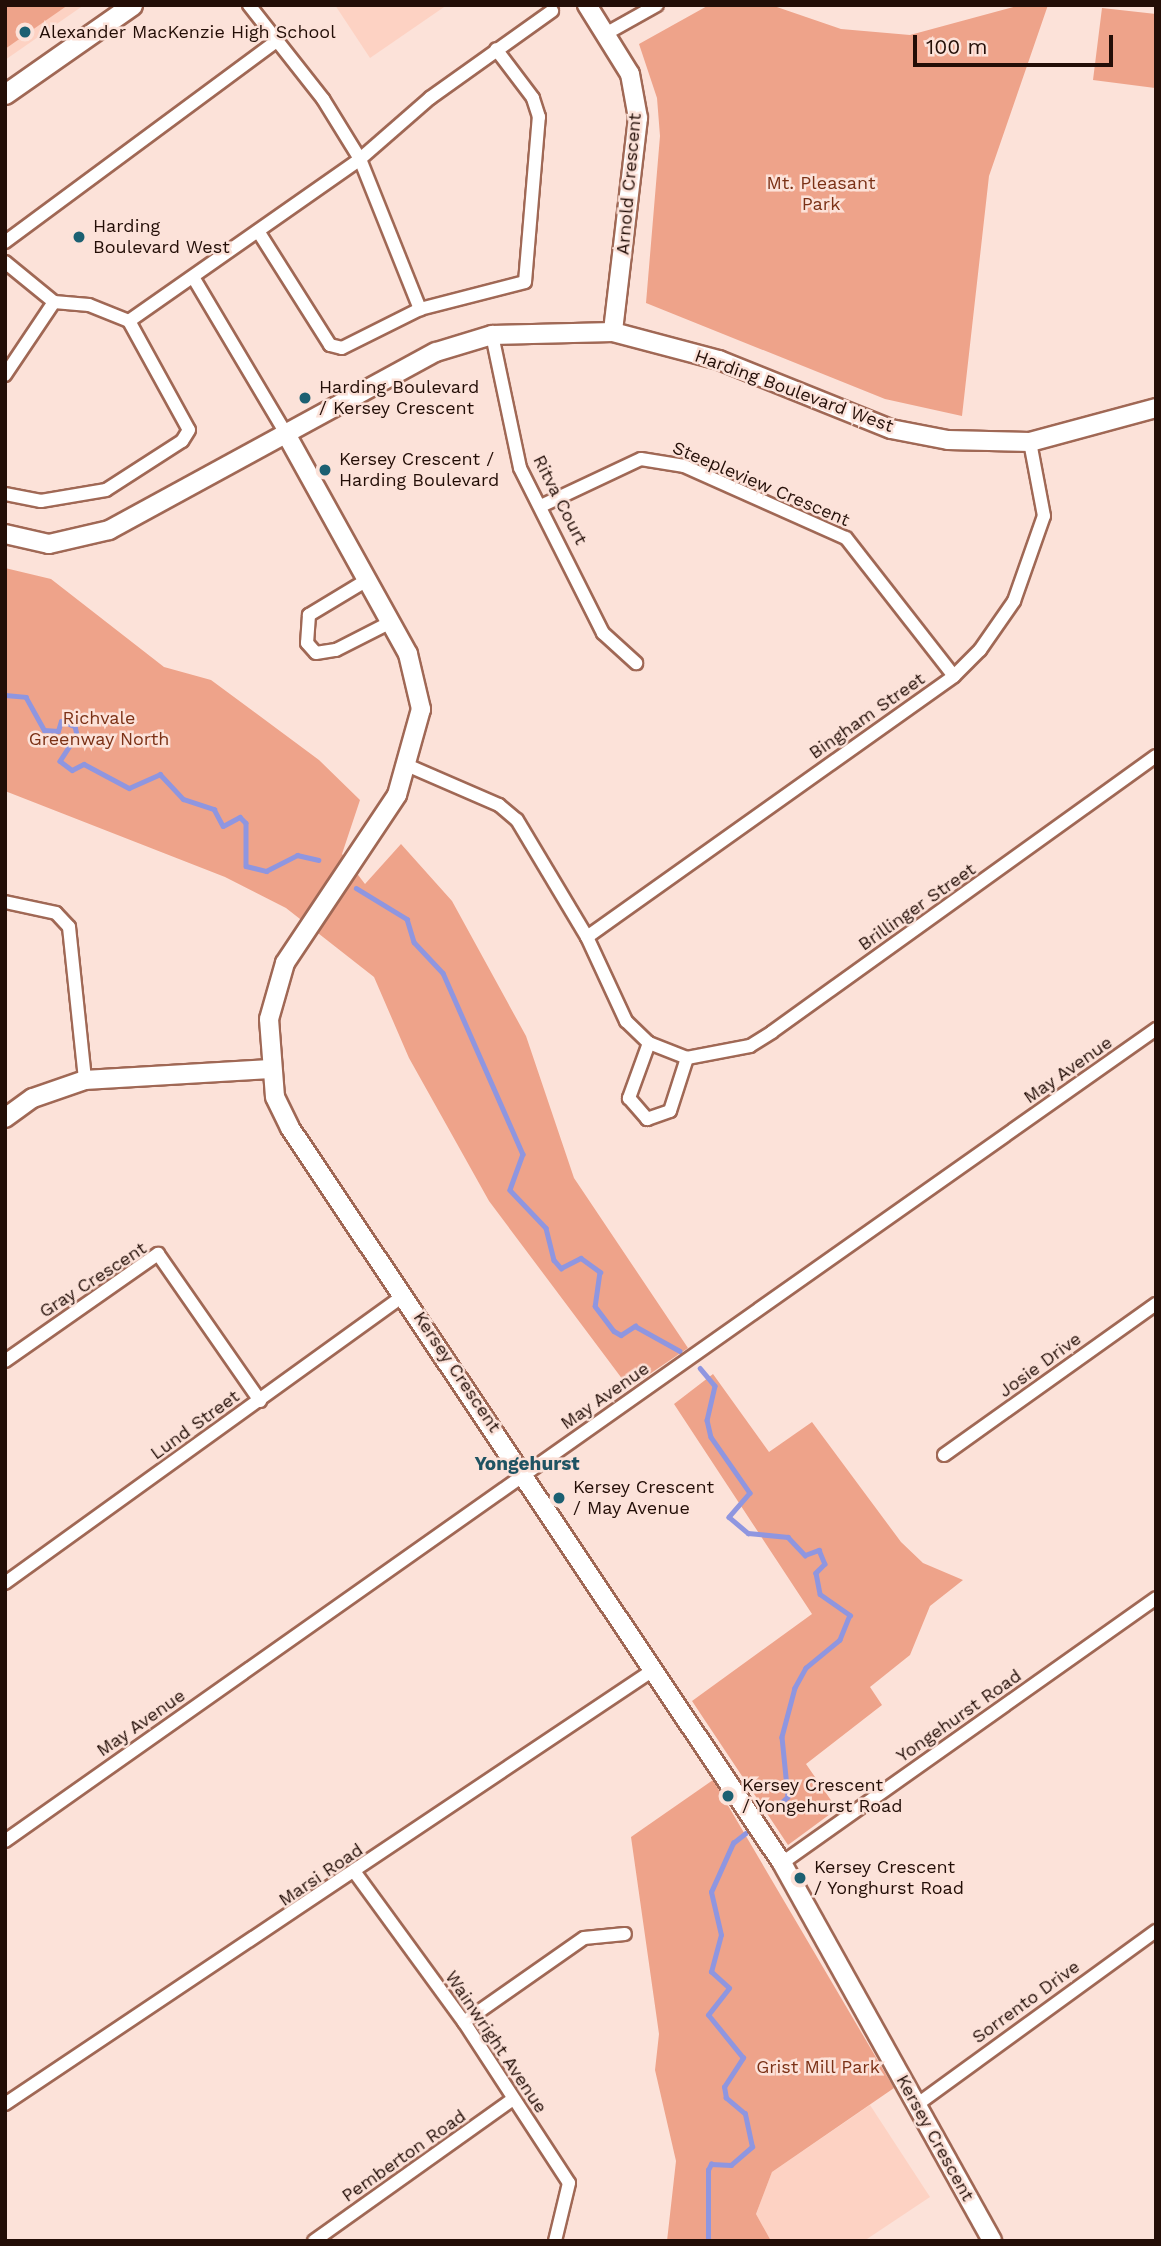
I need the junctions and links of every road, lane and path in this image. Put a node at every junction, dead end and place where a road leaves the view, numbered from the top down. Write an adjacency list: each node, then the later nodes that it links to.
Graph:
1 (132, 5): 9 (main road)
2 (249, 5): 7 (street)
3 (587, 5): 6 (street, Arnold Crescent)
4 (657, 5): 6 (street)
5 (552, 11): 8 (street)
6 (607, 33): 18 (street, Arnold Crescent)
7 (278, 40): 10 (street); 12 (street)
8 (496, 49): 10 (street); 16 (street)
9 (5, 94)
10 (360, 159): 11 (street); 16 (street)
11 (258, 231): 14 (street); 16 (street)
12 (5, 242)
13 (5, 262): 15 (street)
14 (193, 278): 17 (street); 22 (street)
15 (54, 302): 17 (street); 20 (street)
16 (420, 309)
17 (129, 321): 24 (street)
18 (613, 332): 19 (street, Harding Boulevard West); 23 (street, Harding Boulevard West)
19 (492, 334): 22 (street, Harding Boulevard West); 25 (street, Ritva Court)
20 (5, 375)
21 (1156, 408): 23 (street, Harding Boulevard West)
22 (285, 432): 26 (street, Harding Boulevard West); 27 (street, Kersey Crescent)
23 (1030, 442): 30 (street, Bingham Street)
24 (5, 494)
25 (541, 506): 29 (street, Ritva Court); 30 (street, Steepleview Crescent)
26 (5, 534)
27 (368, 580): 28 (street, Kersey Crescent); 28 (street)
28 (391, 622): 32 (street, Kersey Crescent)
29 (636, 663)
30 (954, 676): 34 (street, Bingham Street)
31 (1156, 756): 37 (street, Brillinger Street)
32 (409, 766): 34 (street); 38 (street, Kersey Crescent)
33 (5, 902): 39 (street)
34 (586, 937): 36 (street)
35 (1156, 1029): 46 (street, May Avenue)
36 (649, 1043): 37 (street); 37 (street)
37 (687, 1058)
38 (270, 1069): 39 (street); 41 (street, Kersey Crescent)
39 (85, 1080): 40 (street)
40 (5, 1118)
41 (405, 1295): 44 (street, Lund Street); 46 (street, Kersey Crescent)
42 (1156, 1304): 45 (street, Josie Drive)
43 (5, 1361): 44 (street, Gray Crescent)
44 (260, 1401): 47 (street, Lund Street)
45 (944, 1455)
46 (525, 1473): 49 (street, Kersey Crescent); 50 (street, May Avenue)
47 (5, 1583)
48 (1156, 1598): 51 (street, Yongehurst Road)
49 (653, 1670): 51 (street, Kersey Crescent); 52 (street, Marsi Road)
50 (5, 1841)
51 (782, 1863): 57 (street, Kersey Crescent)
52 (356, 1874): 55 (street, Wainwright Avenue); 58 (street, Marsi Road)
53 (1156, 1931): 57 (street, Sorrento Drive)
54 (625, 1934): 55 (street)
55 (464, 2022): 56 (street, Wainwright Avenue)
56 (513, 2099): 59 (street, Pemberton Road); 60 (street, Wainwright Avenue)
57 (919, 2103): 61 (street, Kersey Crescent)
58 (5, 2104)
59 (314, 2241)
60 (555, 2241)
61 (992, 2241)

